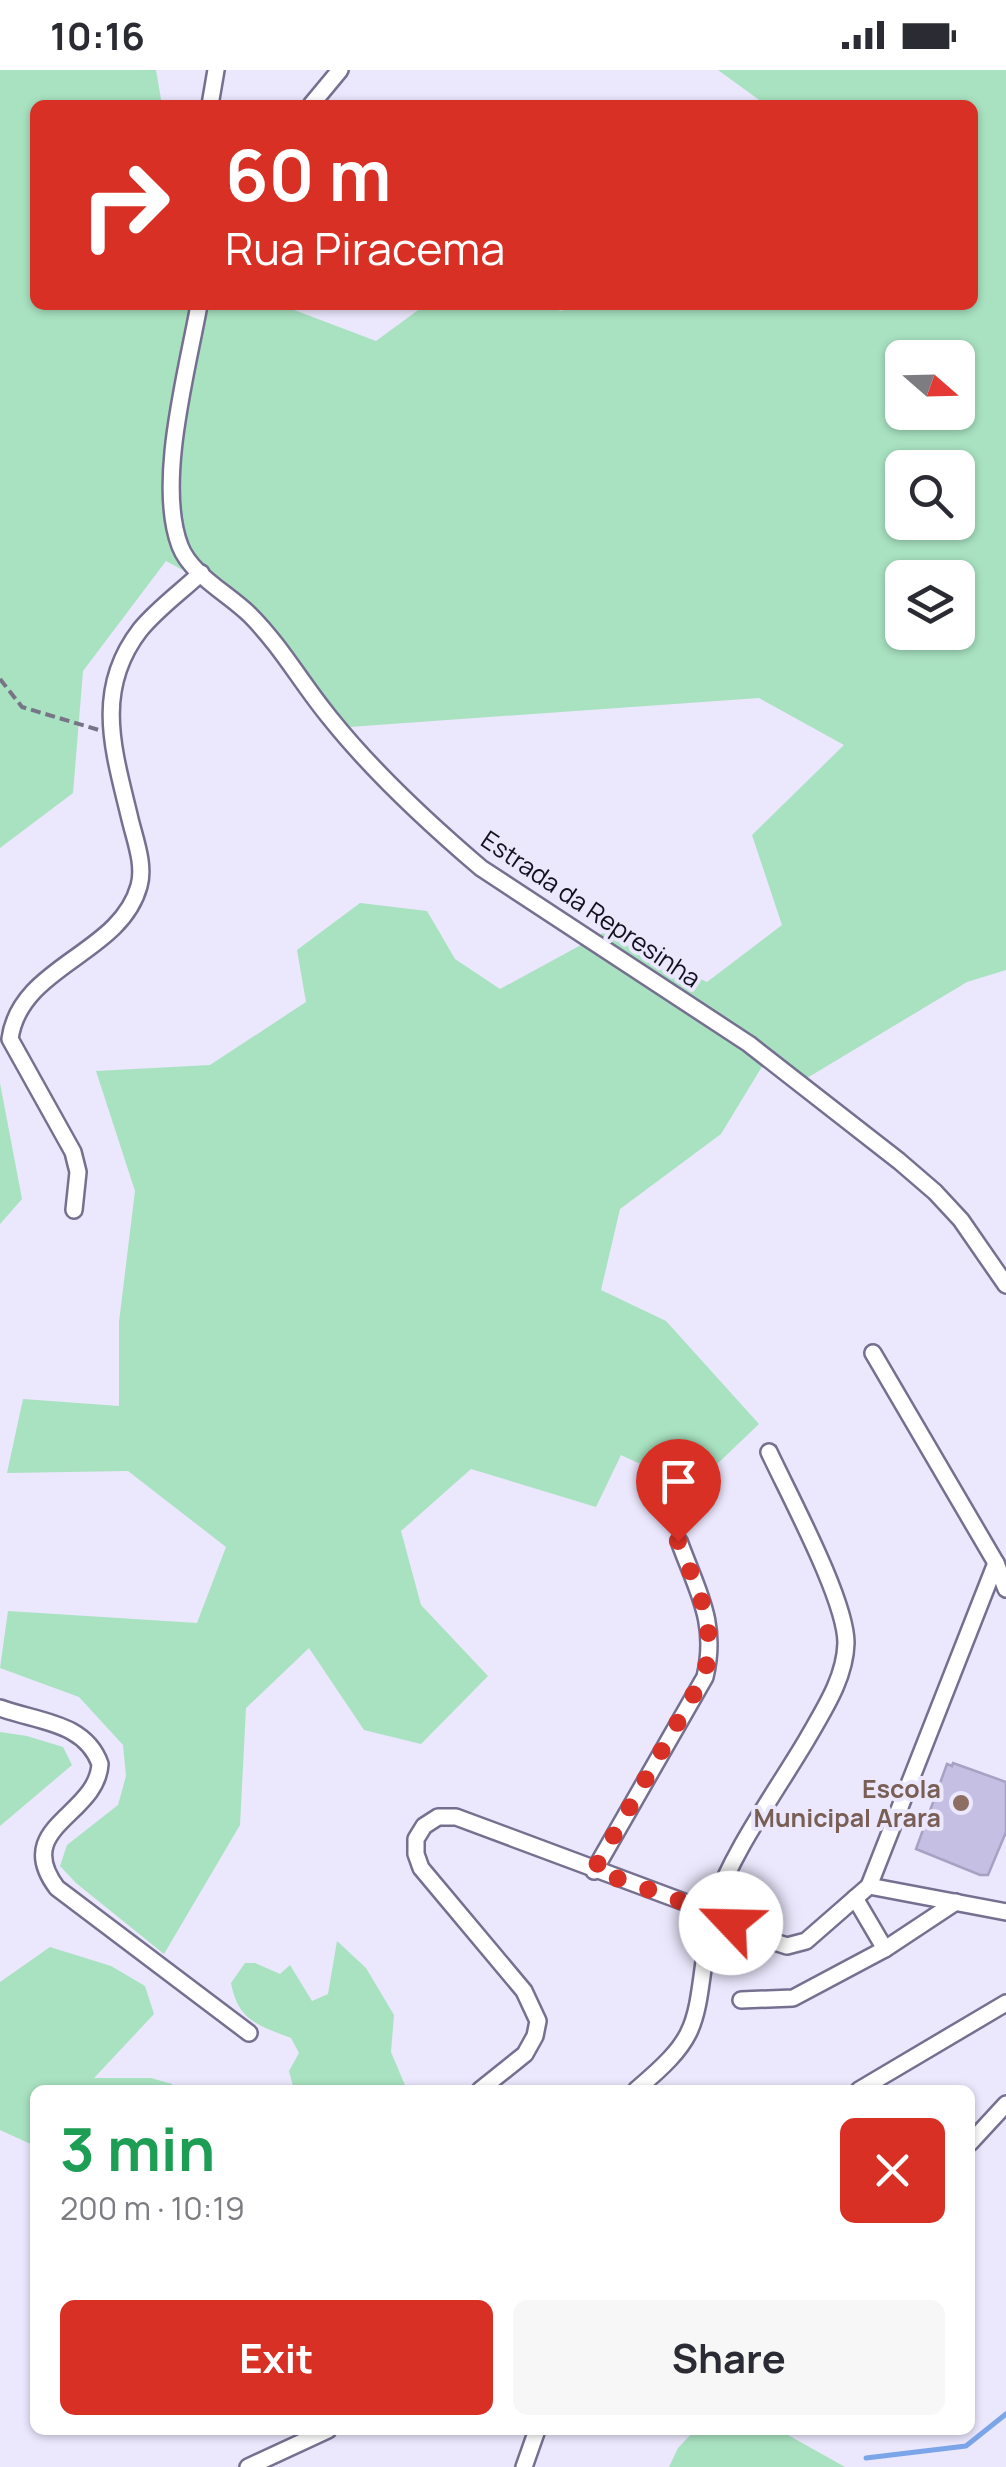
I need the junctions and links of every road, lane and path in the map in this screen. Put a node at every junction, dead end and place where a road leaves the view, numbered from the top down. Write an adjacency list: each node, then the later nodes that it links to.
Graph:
1 (216, 70): 3 (street)
2 (340, 70): 4 (street)
3 (211, 100)
4 (315, 100)
5 (198, 310): 6 (street, Estrada da Represinha)
6 (202, 573): 8 (street); 10 (street, Estrada da Represinha)
7 (0, 679): 8 (path)
8 (112, 734): 9 (street)
9 (74, 1210)
10 (1006, 1285)
11 (873, 1353): 14 (street)
12 (769, 1452): 21 (street)
13 (678, 1541): 17 (street)
14 (996, 1563): 15 (street); 18 (street)
15 (1006, 1589)
16 (0, 1708): 26 (street)
17 (594, 1870): 21 (street); 27 (street)
18 (870, 1886): 19 (street); 20 (street)
19 (855, 1898): 21 (street); 23 (street)
20 (956, 1902): 22 (street); 23 (street)
21 (711, 1912): 28 (street)
22 (1006, 1912)
23 (885, 1949): 24 (street)
24 (741, 2000)
25 (1006, 2004): 29 (street)
26 (249, 2033)
27 (486, 2085)
28 (642, 2085)
29 (868, 2085)
30 (1006, 2104): 31 (street)
31 (975, 2138)
32 (317, 2435): 34 (street)
33 (535, 2435): 35 (street)
34 (248, 2467)
35 (524, 2467)

